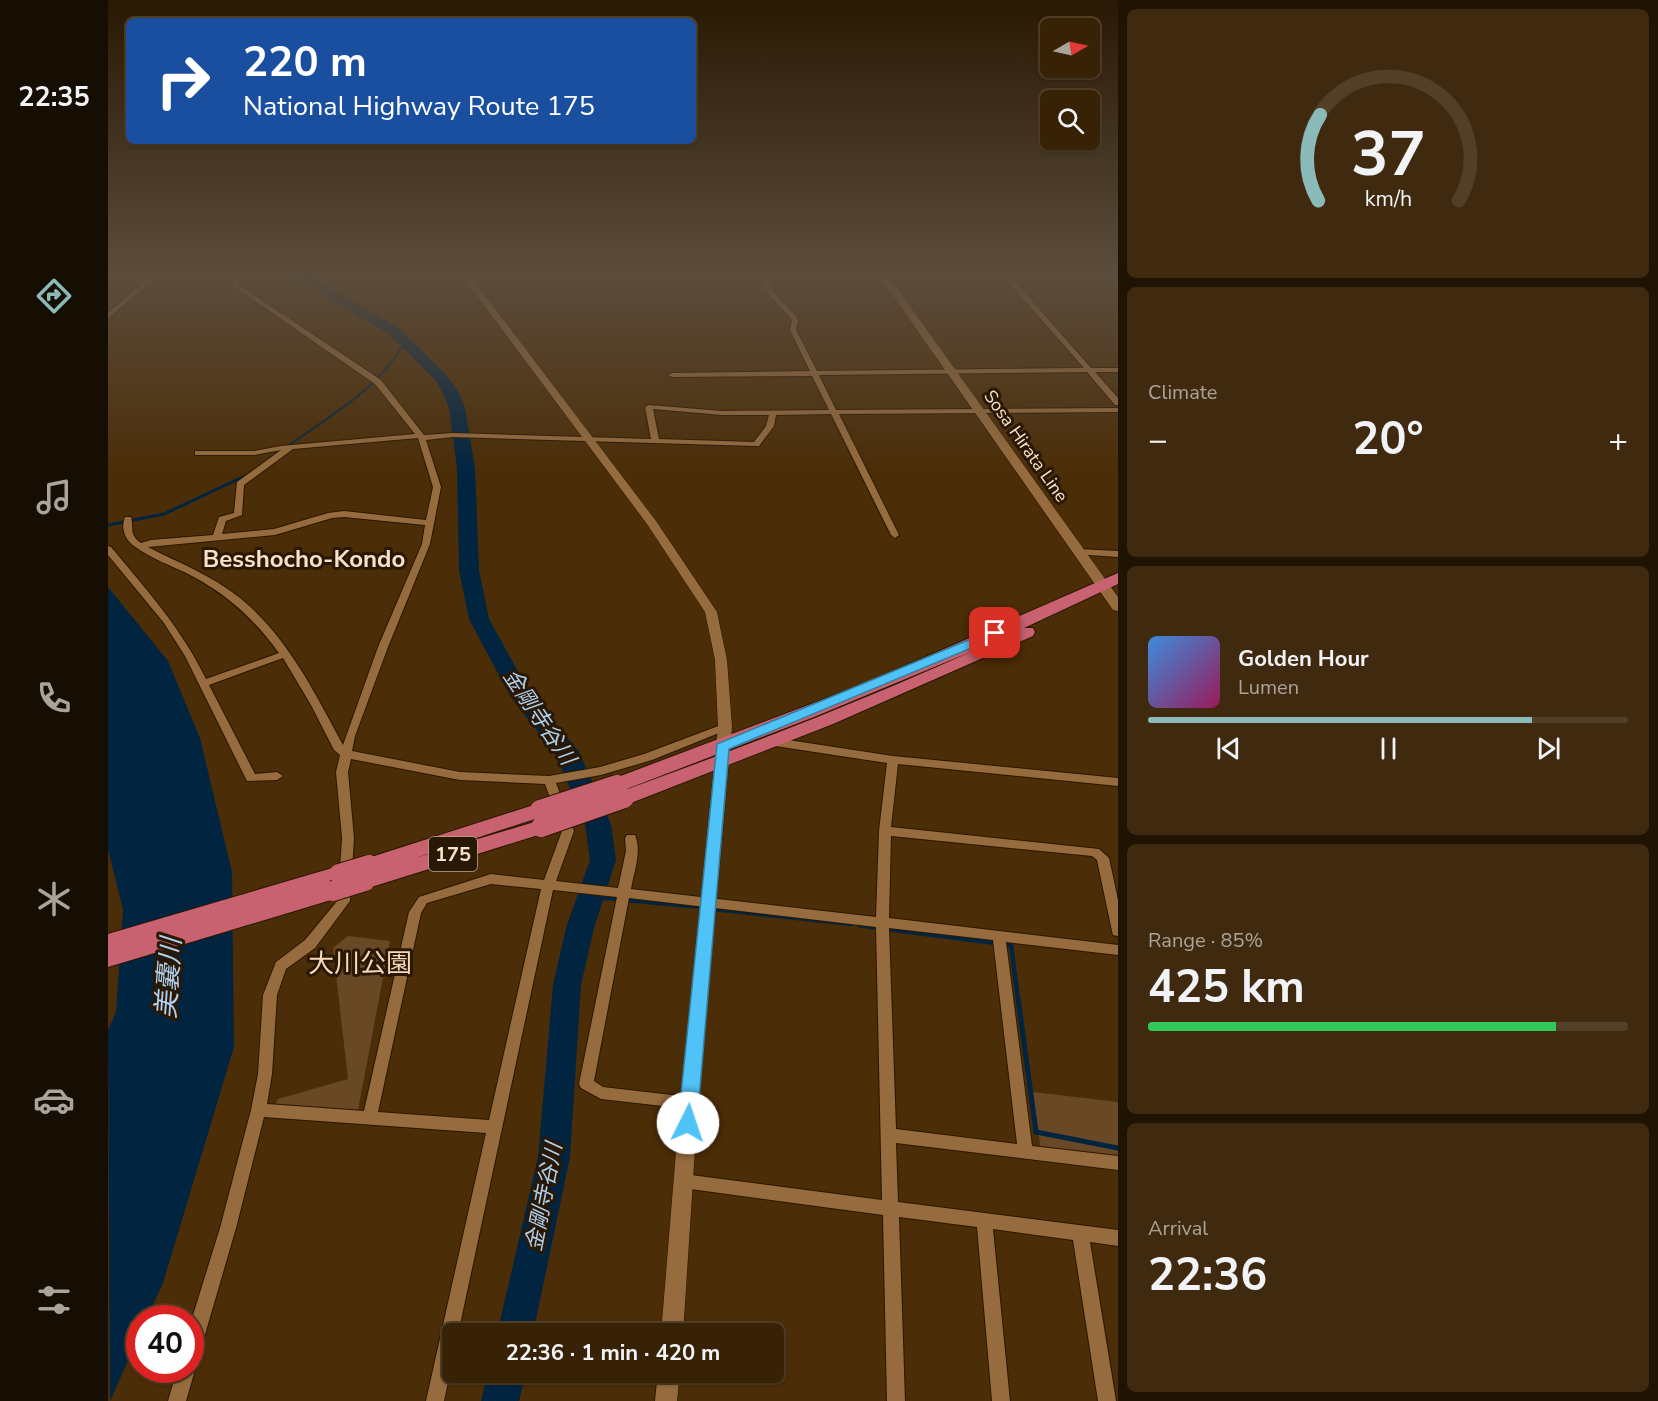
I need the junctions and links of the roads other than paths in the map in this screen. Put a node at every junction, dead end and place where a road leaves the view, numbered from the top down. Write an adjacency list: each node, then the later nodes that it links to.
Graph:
1 (320, 342): 16 (street)
2 (516, 342): 17 (street)
3 (799, 342): 9 (street)
4 (930, 342): 6 (main road, Sosa Hirata Line)
5 (1063, 342): 8 (street)
6 (950, 370): 8 (street); 9 (street); 12 (main road, Sosa Hirata Line)
7 (1118, 370): 8 (street)
8 (1088, 371): 11 (street)
9 (814, 373): 10 (street); 14 (street)
10 (672, 375)
11 (1118, 403)
12 (978, 410): 13 (street); 14 (street); 27 (main road, Sosa Hirata Line)
13 (1118, 410)
14 (834, 411): 15 (street); 23 (street)
15 (773, 412): 18 (street); 18 (street)
16 (421, 437): 17 (street); 19 (street); 22 (street)
17 (588, 439): 18 (street); 32 (street)
18 (655, 440)
19 (291, 447): 20 (street); 24 (street)
20 (198, 453)
21 (128, 519): 25 (street)
22 (430, 523): 24 (street); 34 (street)
23 (896, 535)
24 (217, 538): 25 (street)
25 (141, 546): 30 (street)
26 (108, 549): 31 (street)
27 (1078, 552): 28 (street); 29 (main road, Sosa Hirata Line)
28 (1118, 554)
29 (1113, 591): 33 (highway, 175); 35 (highway, 175)
30 (285, 654): 31 (street); 34 (street)
31 (204, 683): 37 (street)
32 (725, 727): 35 (street); 38 (street)
33 (775, 742): 35 (highway, 175); 36 (street)
34 (346, 753): 38 (street); 53 (street)
35 (721, 755): 44 (street); 45 (highway, 175, bridge)
36 (893, 760): 39 (street); 40 (street)
37 (277, 776)
38 (549, 780): 42 (street)
39 (1118, 782)
40 (885, 831): 46 (street); 47 (street)
41 (631, 838): 43 (street)
42 (548, 886): 43 (street); 54 (street); 55 (street)
43 (617, 893): 44 (street); 52 (street)
44 (708, 902): 46 (street); 52 (street)
45 (261, 905): 49 (highway, 175); 51 (highway, 175)
46 (882, 922): 48 (street); 56 (street)
47 (1118, 931)
48 (999, 937): 50 (street); 57 (street)
49 (108, 943)
50 (1118, 950)
51 (108, 958)
52 (689, 1103): 59 (street)
53 (258, 1110): 54 (street); 64 (street)
54 (370, 1117): 55 (street)
55 (493, 1127): 69 (street)
56 (888, 1135): 57 (street); 60 (street)
57 (1025, 1151): 58 (street)
58 (1118, 1163)
59 (684, 1181): 60 (street); 65 (street)
60 (890, 1207): 61 (street); 71 (street)
61 (984, 1220): 62 (street); 72 (street)
62 (1080, 1233): 63 (street); 73 (street)
63 (1118, 1238)
64 (204, 1308)
65 (673, 1323)
66 (182, 1383): 68 (street)
67 (668, 1383): 70 (street)
68 (177, 1401)
69 (435, 1401)
70 (666, 1401)
71 (896, 1401)
72 (1001, 1401)
73 (1107, 1401)

